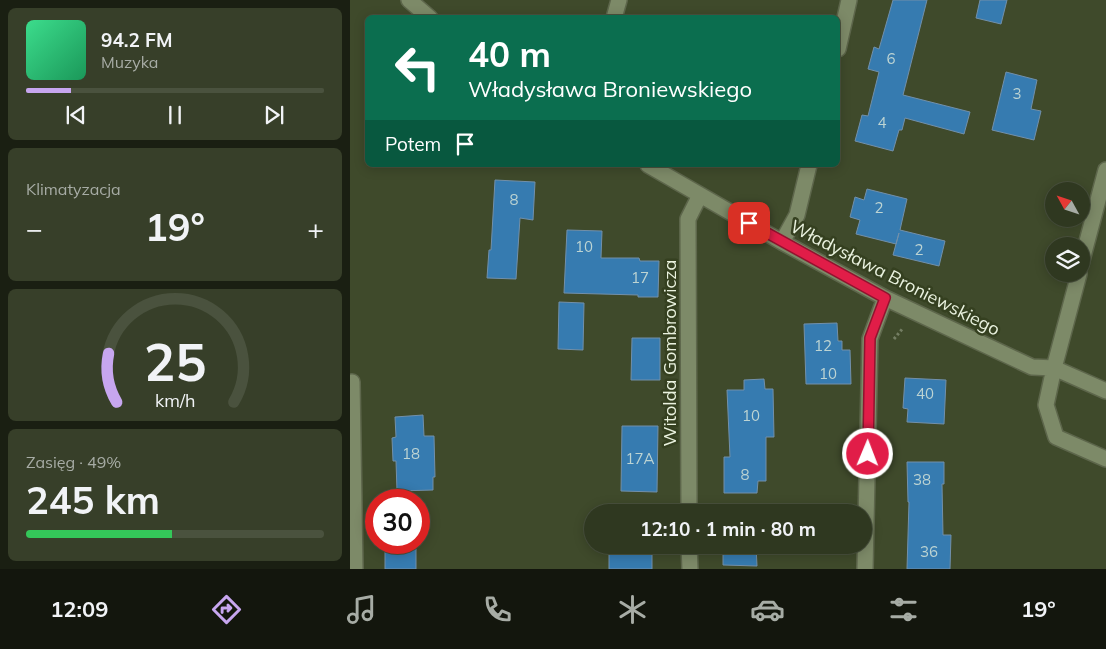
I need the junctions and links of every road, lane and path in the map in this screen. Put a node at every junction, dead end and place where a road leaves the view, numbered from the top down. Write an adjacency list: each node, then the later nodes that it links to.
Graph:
1 (409, 0): 4 (street)
2 (619, 0): 5 (street)
3 (850, 0): 6 (street)
4 (426, 15)
5 (615, 15)
6 (840, 41)
7 (651, 167): 10 (street, Władysława Broniewskiego)
8 (809, 167): 12 (street)
9 (1106, 170): 11 (street)
10 (700, 195): 12 (street, Władysława Broniewskiego); 19 (street, Witolda Gombrowicza)
11 (1088, 237)
12 (782, 242): 14 (street, Władysława Broniewskiego)
13 (1076, 282): 15 (street)
14 (885, 298): 15 (street, Władysława Broniewskiego); 23 (street)
15 (1054, 368): 17 (street, Władysława Broniewskiego); 18 (street)
16 (352, 382): 21 (street)
17 (1106, 391)
18 (1106, 459)
19 (689, 504)
20 (690, 554): 22 (street)
21 (355, 569)
22 (690, 569)
23 (865, 569)

